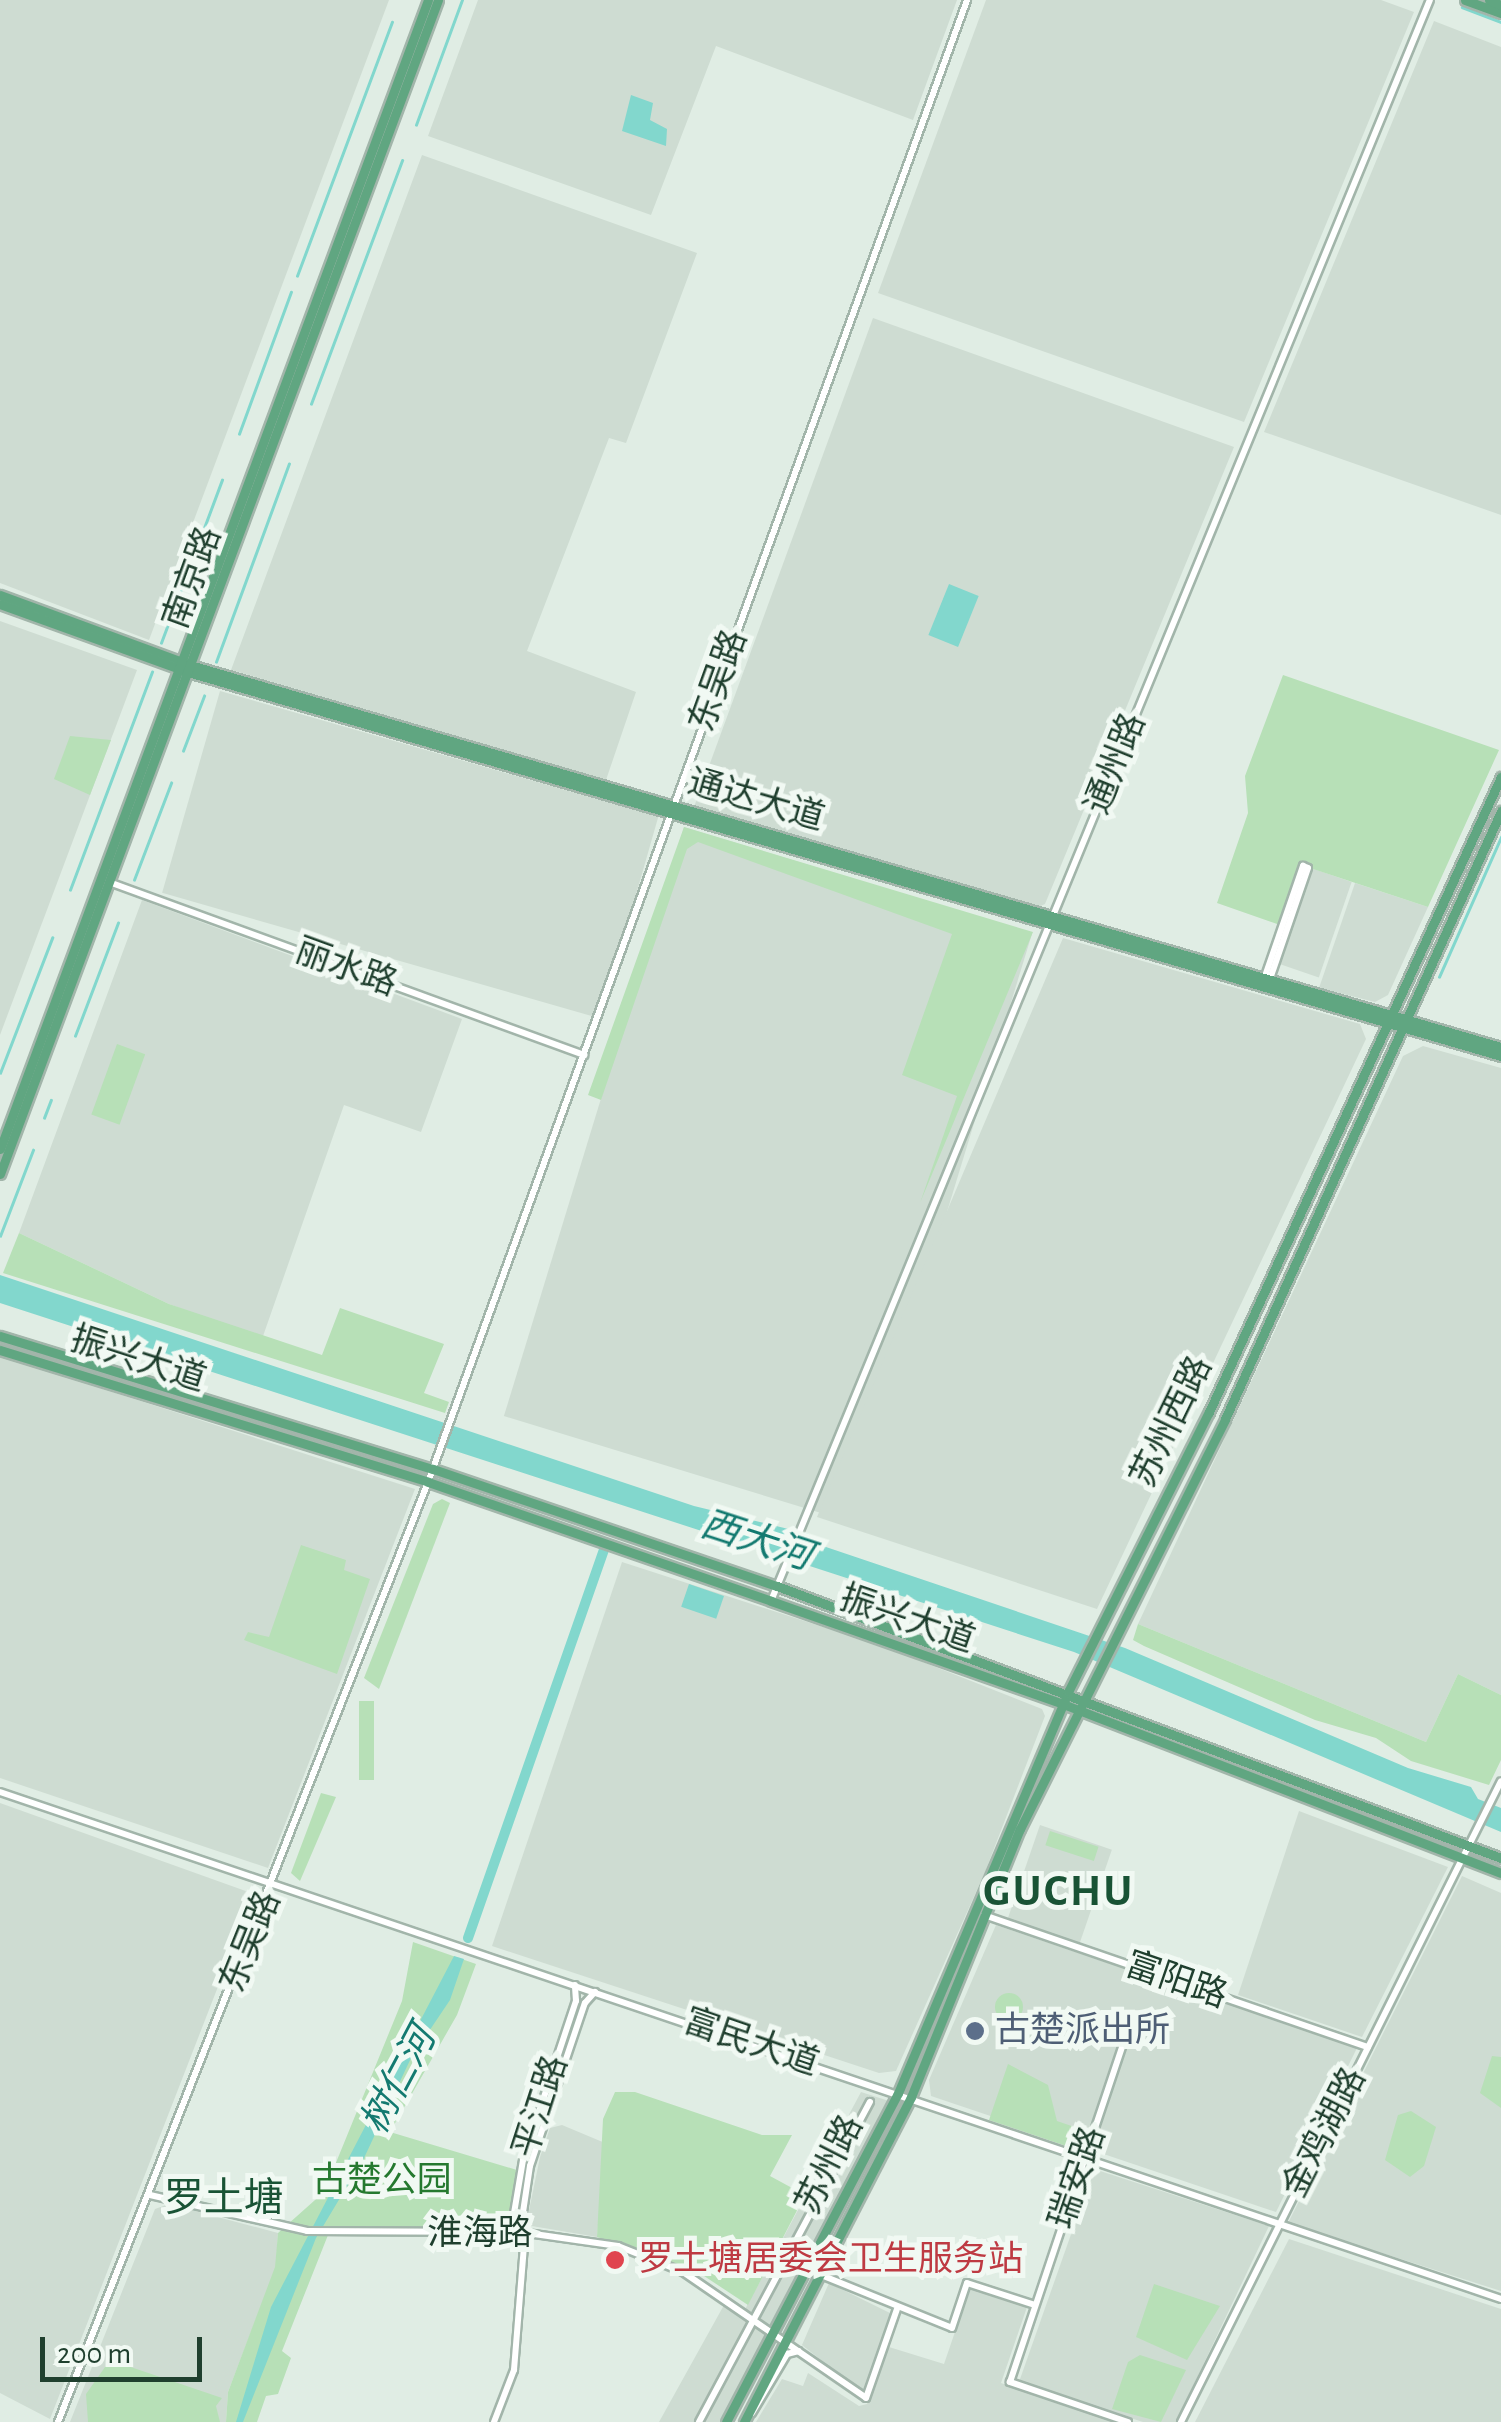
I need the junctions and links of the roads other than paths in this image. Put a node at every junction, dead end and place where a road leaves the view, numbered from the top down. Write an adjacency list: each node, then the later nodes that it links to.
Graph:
1 (428, 0): 11 (main road, 南京路)
2 (438, 0): 11 (main road, 南京路)
3 (967, 0): 13 (street, 东吴路)
4 (1430, 0): 17 (street, 通州路)
5 (1465, 0): 8 (main road)
6 (1488, 0): 7 (main road)
7 (1501, 5)
8 (1501, 14)
9 (0, 595): 11 (main road, 通达大道)
10 (0, 604): 11 (main road, 通达大道)
11 (184, 667): 13 (main road, 通达大道); 15 (main road, 南京路); 24 (main road, 南京路)
12 (1501, 777): 19 (main road, 苏州西路)
13 (672, 809): 17 (main road, 通达大道); 22 (street, 东吴路)
14 (1501, 811): 20 (main road, 苏州西路)
15 (108, 881): 22 (street, 丽水路); 25 (main road, 南京路)
16 (1290, 911): 16 (street); 18 (street)
17 (1052, 920): 18 (main road, 通达大道); 30 (street, 通州路)
18 (1266, 982): 19 (main road, 通达大道)
19 (1391, 1019): 20 (main road, 通达大道); 32 (main road, 苏州西路)
20 (1406, 1024): 21 (main road, 通达大道); 23 (main road, 通达大道); 33 (main road, 苏州西路)
21 (1501, 1047)
22 (584, 1055): 28 (street, 东吴路)
23 (1501, 1056)
24 (0, 1149)
25 (0, 1174)
26 (0, 1336): 28 (main road, 振兴大道)
27 (0, 1350): 29 (main road, 振兴大道)
28 (435, 1464): 29 (street, 东吴路); 30 (main road, 振兴大道)
29 (428, 1482): 31 (main road, 振兴大道); 51 (street, 东吴路)
30 (777, 1586): 31 (street, 通州路); 34 (main road, 振兴大道)
31 (771, 1601): 36 (main road, 振兴大道)
32 (1079, 1671): 34 (main road); 35 (main road, 苏州西路)
33 (1095, 1680): 37 (main road, 苏州西路); 40 (main road)
34 (1046, 1684): 35 (main road, 振兴大道)
35 (1068, 1692): 37 (main road, 振兴大道); 38 (main road, 苏州西路)
36 (1044, 1698): 38 (main road, 振兴大道); 41 (main road)
37 (1086, 1699): 39 (main road, 苏州西路); 40 (main road, 振兴大道)
38 (1063, 1704): 39 (main road, 振兴大道); 41 (main road, 苏州西路)
39 (1080, 1711): 42 (main road, 振兴大道); 43 (main road, 苏州西路)
40 (1122, 1713): 47 (main road, 振兴大道)
41 (1055, 1722): 43 (main road); 57 (main road, 苏州西路)
42 (1111, 1723): 44 (main road); 48 (main road, 振兴大道)
43 (1070, 1730): 44 (main road, 苏州西路)
44 (1064, 1742): 52 (main road, 苏州西路)
45 (1501, 1781): 47 (street, 金鸡湖路)
46 (0, 1792): 51 (street, 富民大道)
47 (1470, 1845): 48 (street, 金鸡湖路); 49 (main road, 振兴大道)
48 (1464, 1857): 50 (main road, 振兴大道); 56 (street, 金鸡湖路)
49 (1501, 1858)
50 (1501, 1873)
51 (274, 1884): 53 (street, 富民大道); 61 (street, 东吴路)
52 (984, 1916): 56 (street, 富阳路); 58 (main road, 苏州西路)
53 (575, 1985): 54 (street, 富民大道); 63 (street, 平江路)
54 (595, 1991): 57 (street, 富民大道); 63 (street, 平江路)
55 (1128, 2030): 60 (street, 瑞安路)
56 (1368, 2047): 62 (street, 金鸡湖路)
57 (898, 2093): 58 (street, 富民大道); 69 (main road, 苏州路)
58 (911, 2097): 60 (street, 富民大道); 64 (main road, 苏州路)
59 (870, 2102): 68 (street)
60 (1086, 2156): 62 (street, 富民大道); 66 (street, 瑞安路)
61 (150, 2195): 63 (street, 淮海路); 72 (street, 东吴路)
62 (1280, 2223): 65 (street, 富民大道); 78 (street, 金鸡湖路)
63 (519, 2232): 68 (street, 淮海路); 73 (street)
64 (821, 2275): 67 (street); 70 (main road, 苏州路)
65 (1501, 2299)
66 (1035, 2306): 67 (street); 77 (street, 瑞安路)
67 (897, 2309): 71 (street, 淮海路)
68 (754, 2318): 69 (street, 淮海路); 74 (street)
69 (774, 2332): 70 (street, 淮海路); 75 (main road, 苏州路)
70 (788, 2342): 71 (street, 淮海路); 76 (main road, 苏州路)
71 (802, 2352): 76 (street)
72 (58, 2422)
73 (494, 2422)
74 (698, 2422)
75 (726, 2422)
76 (745, 2422)
77 (1128, 2422)
78 (1181, 2422)

